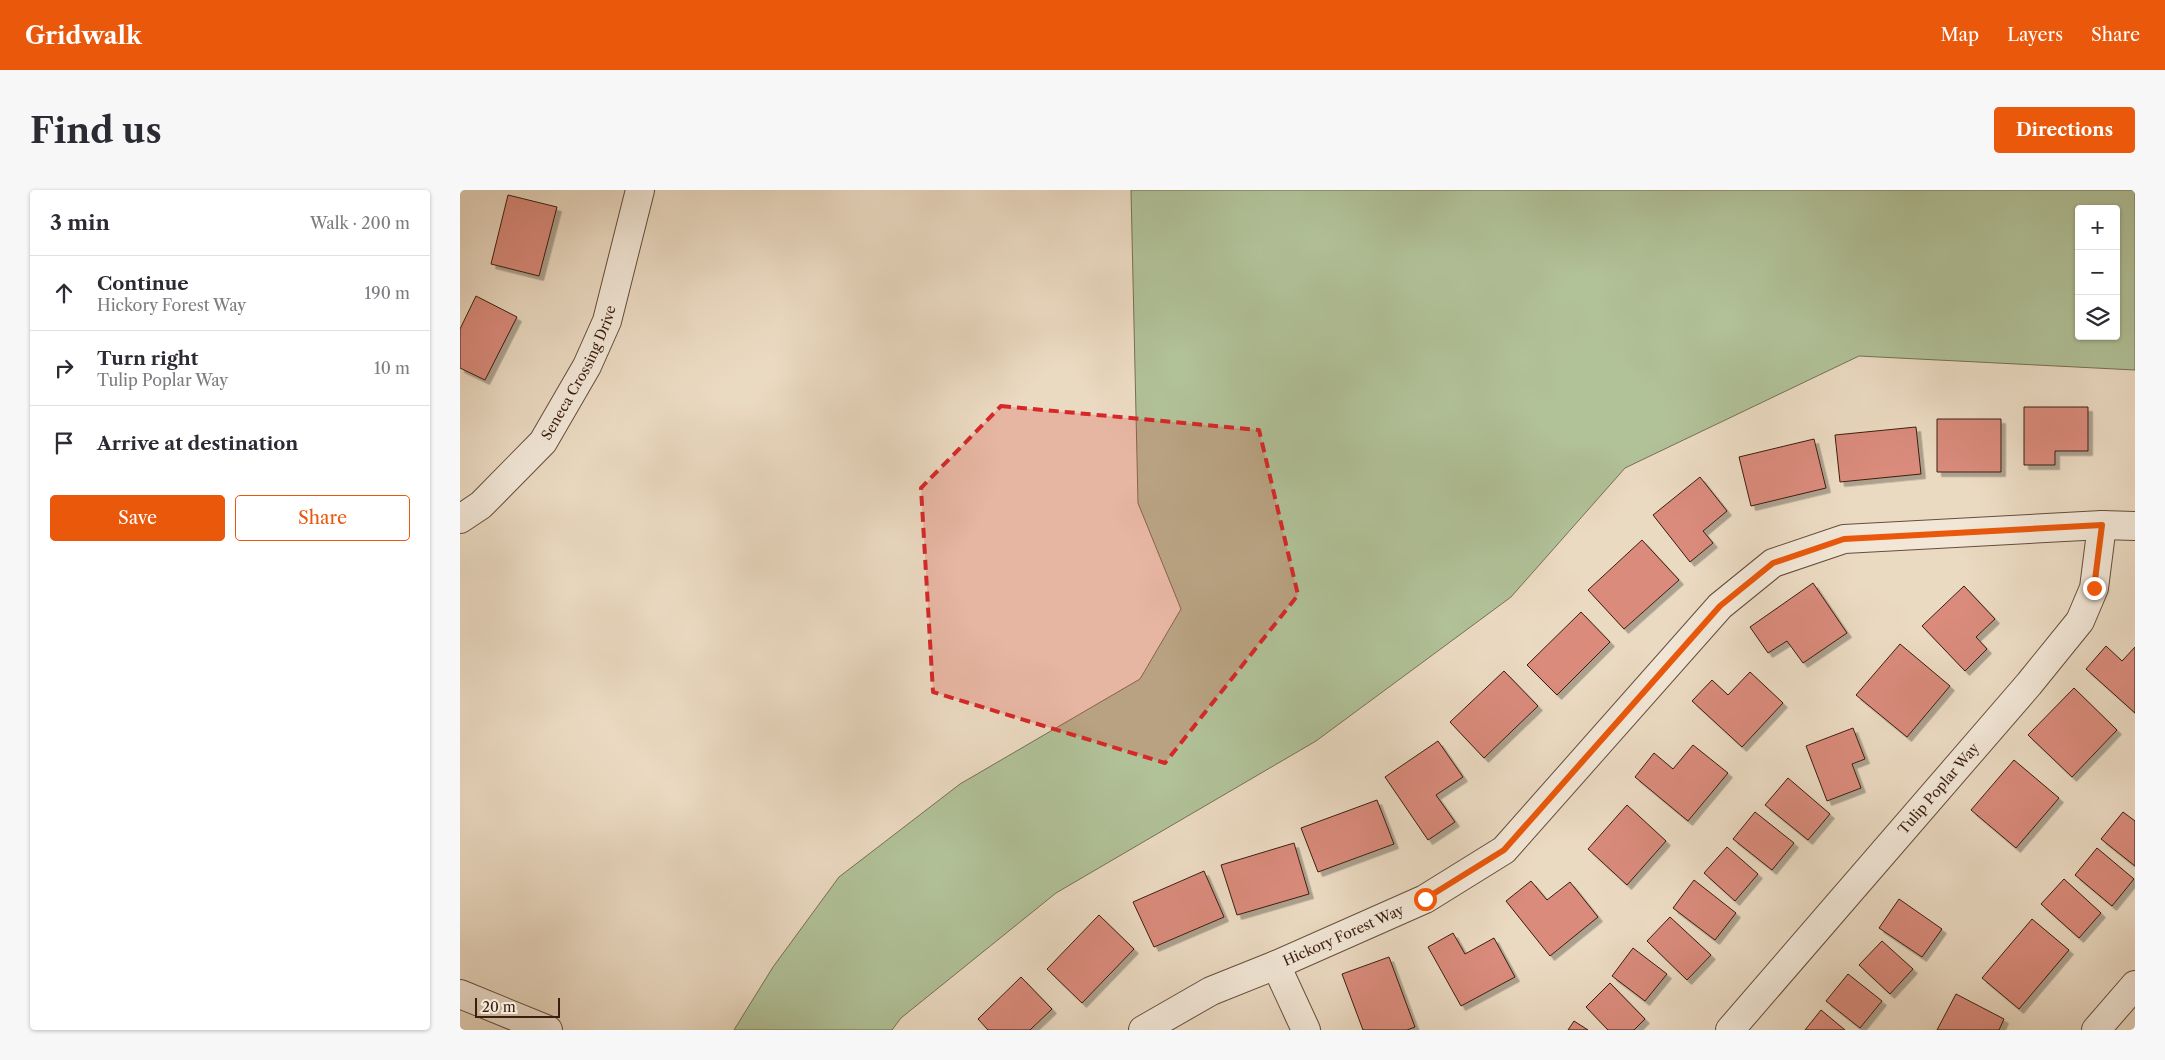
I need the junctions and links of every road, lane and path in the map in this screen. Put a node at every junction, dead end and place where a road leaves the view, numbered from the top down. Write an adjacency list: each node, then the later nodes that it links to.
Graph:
1 (640, 190): 2 (street, Seneca Crossing Drive)
2 (460, 519)
3 (2102, 525): 4 (street, Hickory Forest Way); 5 (street, Hickory Forest Way); 11 (street, Tulip Poplar Way)
4 (2135, 526)
5 (1276, 966): 9 (street, Hickory Forest Way); 10 (street)
6 (2135, 985): 12 (street)
7 (460, 994): 8 (street)
8 (548, 1030)
9 (1143, 1030)
10 (1306, 1030)
11 (1730, 1030)
12 (2096, 1030)

